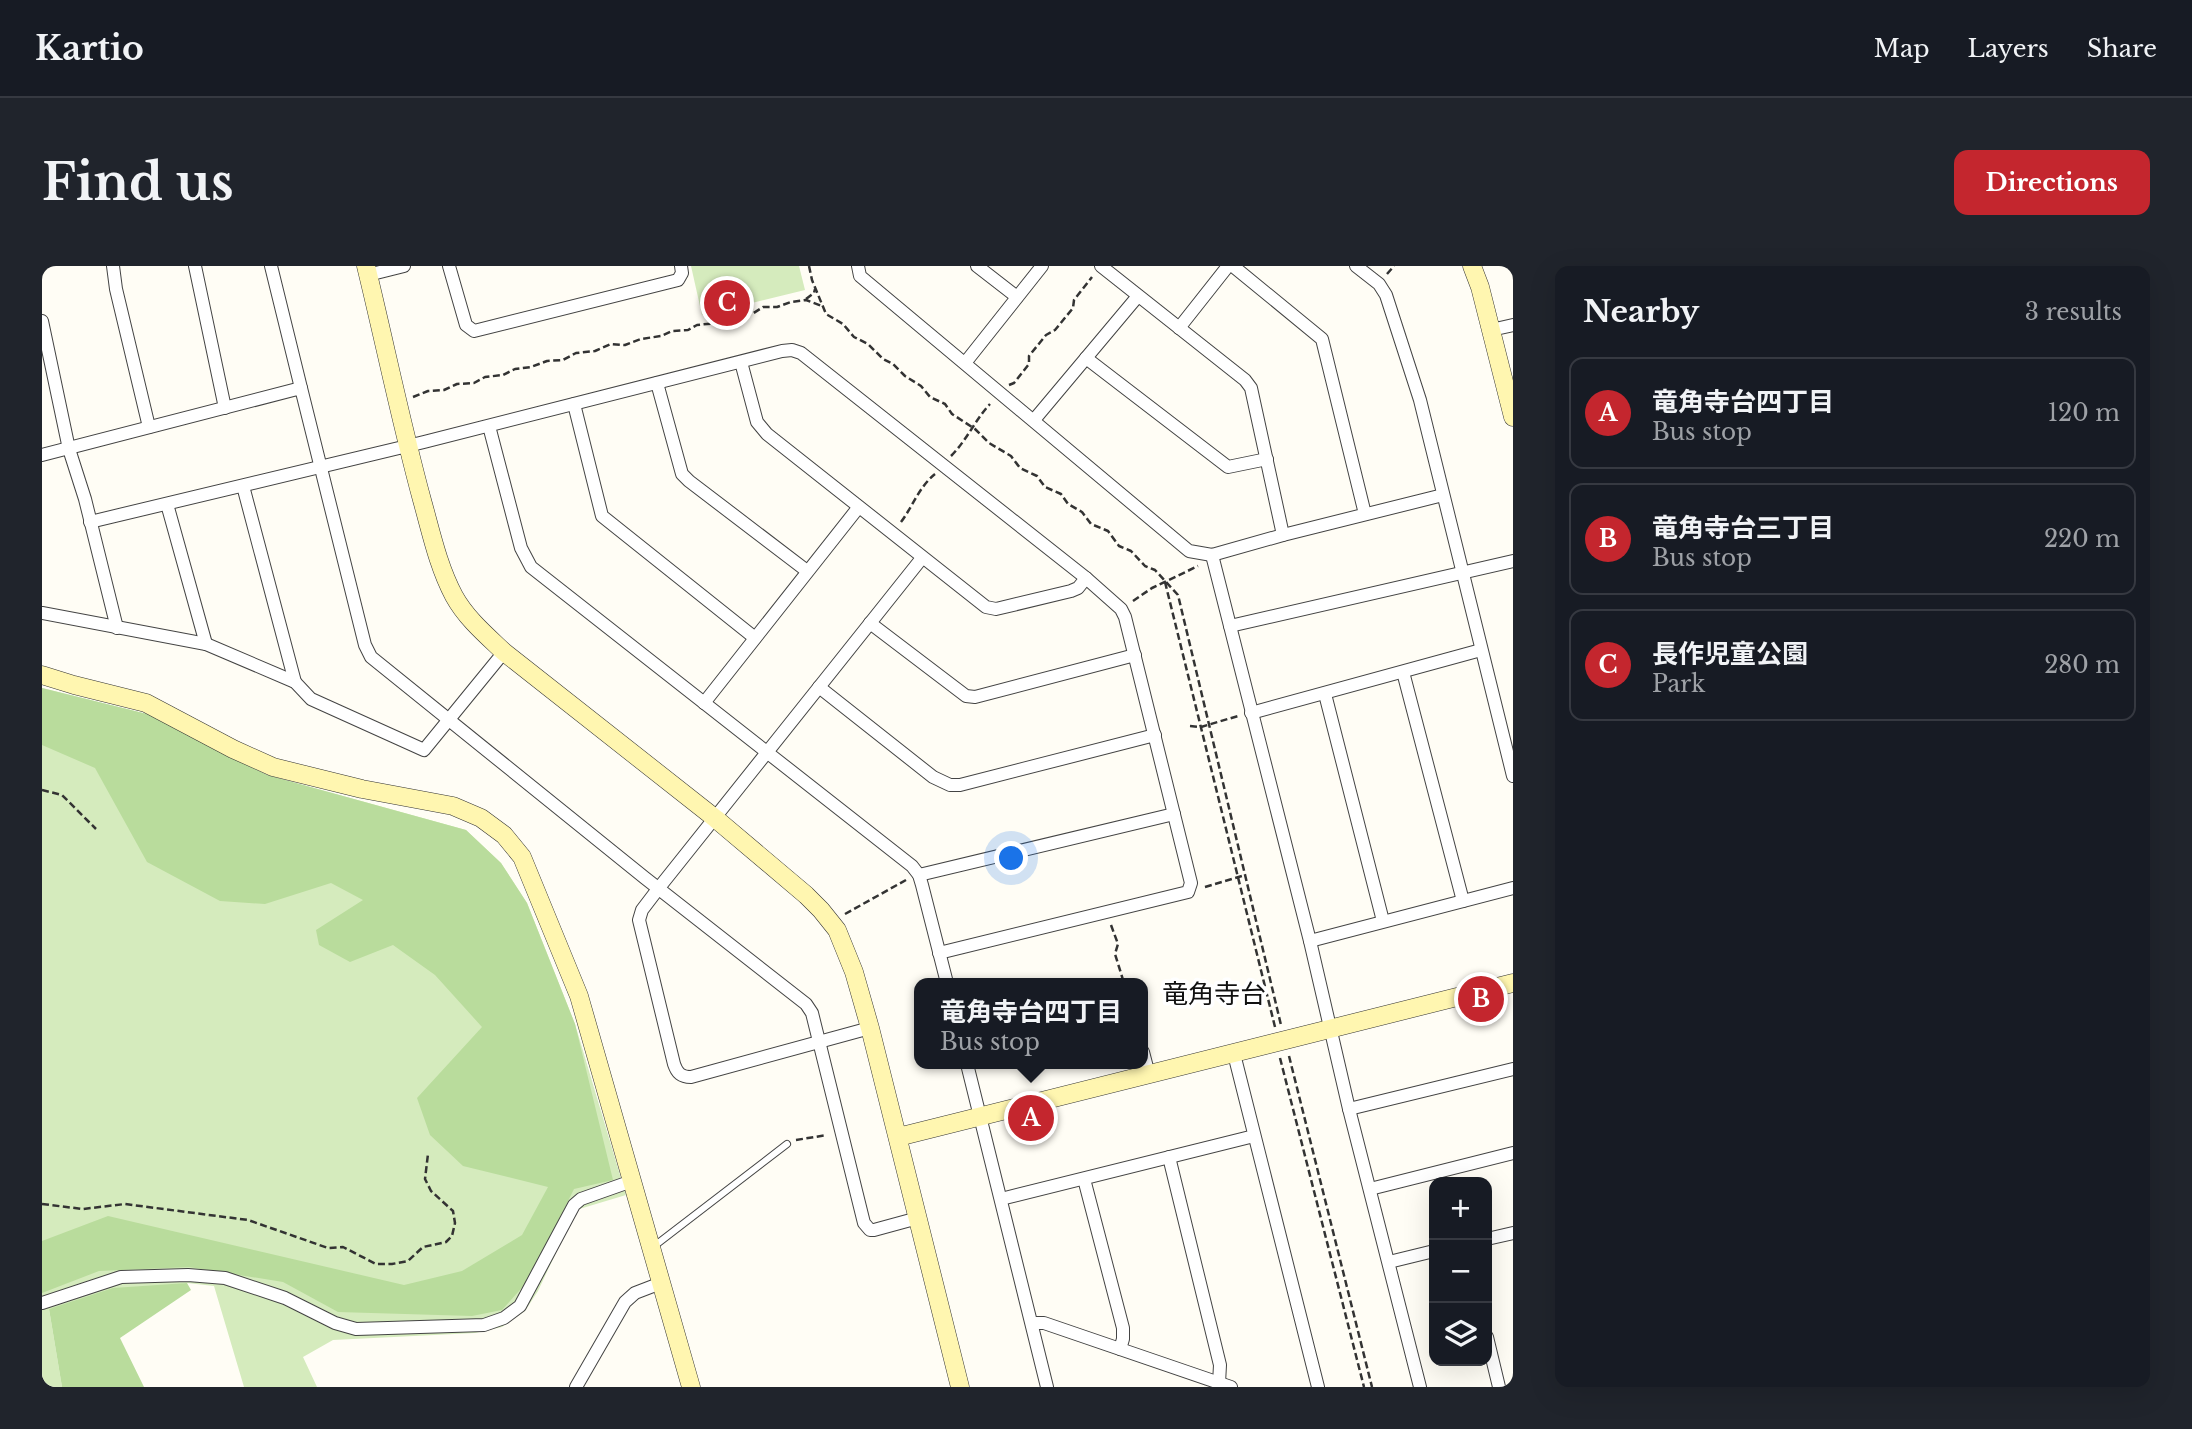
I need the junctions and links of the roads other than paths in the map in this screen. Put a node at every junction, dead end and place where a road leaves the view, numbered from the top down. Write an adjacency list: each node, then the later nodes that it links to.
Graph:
1 (113, 266): 31 (street)
2 (195, 266): 27 (street)
3 (271, 266): 25 (street)
4 (404, 266): 14 (street)
5 (450, 266): 6 (street)
6 (681, 266)
7 (858, 266): 23 (street)
8 (976, 266): 16 (street)
9 (1042, 266): 16 (street)
10 (1101, 266): 15 (street)
11 (1231, 266): 19 (street); 41 (street)
12 (1356, 266): 38 (street)
13 (1472, 266): 20 (street)
14 (367, 271): 32 (street)
15 (1138, 296): 19 (street); 21 (street)
16 (1017, 298): 23 (street)
17 (42, 321): 33 (street)
18 (1513, 325): 20 (street)
19 (1179, 328): 35 (street)
20 (1491, 330): 28 (street)
21 (1086, 358): 29 (street); 35 (street)
22 (741, 362): 24 (street); 40 (street); 49 (street)
23 (965, 363): 29 (street)
24 (657, 383): 26 (street); 47 (street)
25 (301, 388): 27 (street); 36 (street)
26 (574, 404): 30 (street); 54 (street)
27 (225, 408): 31 (street)
28 (1513, 417)
29 (1034, 420): 44 (street)
30 (489, 426): 32 (street); 64 (street)
31 (149, 427): 33 (street)
32 (408, 446): 36 (street); 57 (street)
33 (69, 449): 34 (street); 42 (street)
34 (42, 455)
35 (1267, 459): 43 (street)
36 (322, 467): 37 (street); 66 (street)
37 (243, 486): 39 (street); 61 (street)
38 (1443, 495): 41 (street); 48 (street)
39 (167, 504): 42 (street); 55 (street)
40 (859, 508): 45 (street); 47 (street)
41 (1364, 514): 43 (street)
42 (90, 522): 53 (street)
43 (1283, 535): 44 (street)
44 (1212, 555): 52 (street)
45 (922, 558): 49 (street); 51 (street)
46 (1513, 561): 48 (street)
47 (807, 571): 54 (street)
48 (1464, 573): 52 (street); 56 (street)
49 (1086, 578): 58 (street)
50 (42, 613): 53 (street)
51 (870, 623): 58 (street); 62 (street)
52 (1230, 626): 65 (street)
53 (117, 628): 55 (street)
54 (755, 638): 64 (street)
55 (206, 644): 61 (street)
56 (1481, 650): 59 (street); 69 (street)
57 (504, 652): 66 (street); 71 (street)
58 (1135, 655): 67 (street)
59 (1403, 672): 63 (street); 75 (street)
60 (42, 675): 97 (street)
61 (295, 682): 66 (street)
62 (819, 687): 67 (street); 68 (street)
63 (1325, 694): 65 (street); 76 (street)
64 (704, 703): 68 (street)
65 (1251, 713): 77 (street)
66 (448, 721): 74 (street)
67 (1155, 735): 70 (street)
68 (767, 752): 71 (street); 72 (street)
69 (1513, 776)
70 (1174, 814): 72 (street); 78 (street)
71 (716, 818): 74 (street); 82 (street)
72 (919, 875): 78 (street)
73 (1513, 888): 75 (street)
74 (658, 889): 83 (street); 83 (street)
75 (1463, 901): 76 (street)
76 (1383, 921): 77 (street)
77 (1310, 941): 81 (street)
78 (939, 953): 79 (street)
79 (946, 978)
80 (1513, 983): 81 (street)
81 (1331, 1027): 84 (street); 89 (street)
82 (870, 1028): 83 (street); 92 (street)
83 (818, 1042): 100 (street)
84 (1234, 1054): 88 (street); 91 (street)
85 (968, 1069): 90 (street)
86 (1147, 1069): 88 (street)
87 (1513, 1069): 89 (street)
88 (1149, 1075): 90 (street)
89 (1349, 1109): 98 (street)
90 (980, 1116): 92 (street); 99 (street)
91 (1254, 1136): 95 (street); 116 (street)
92 (898, 1137): 100 (street)
93 (790, 1143): 103 (lane)
94 (1513, 1153): 98 (street)
95 (1169, 1157): 96 (street); 111 (street)
96 (1084, 1179): 99 (street); 109 (street)
97 (632, 1181): 103 (street); 107 (street)
98 (1370, 1189): 105 (street)
99 (1001, 1199): 108 (street)
100 (918, 1218): 114 (street)
101 (1513, 1233): 102 (street)
102 (1492, 1238)
103 (650, 1249): 106 (street)
104 (1429, 1252): 105 (street)
105 (1389, 1262): 117 (street)
106 (661, 1283): 112 (street); 113 (street)
107 (42, 1303)
108 (1033, 1323): 109 (street); 115 (street)
109 (1120, 1349): 111 (street)
110 (1492, 1358): 118 (street)
111 (1225, 1385)
112 (576, 1387)
113 (691, 1387)
114 (960, 1387)
115 (1047, 1387)
116 (1318, 1387)
117 (1420, 1387)
118 (1499, 1387)

